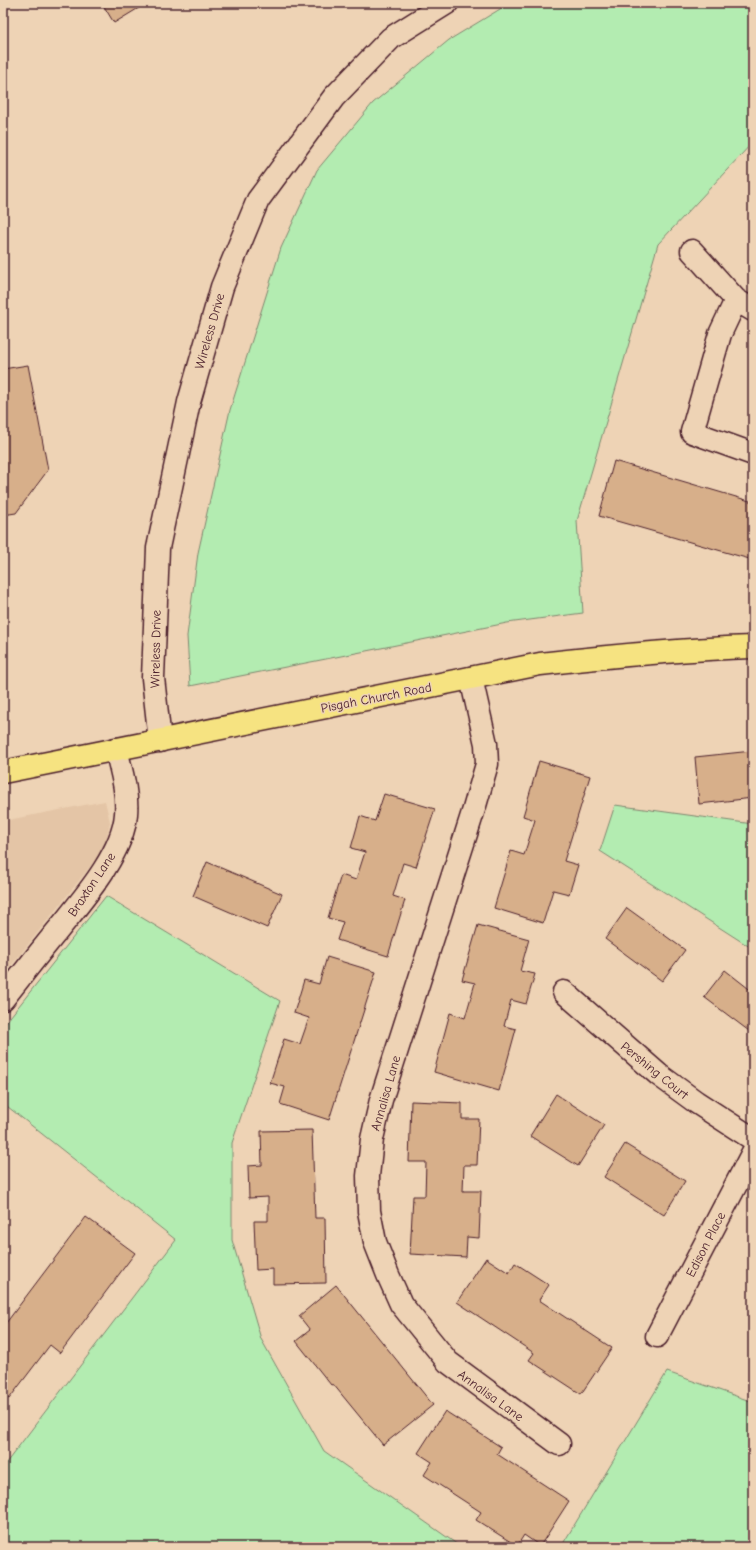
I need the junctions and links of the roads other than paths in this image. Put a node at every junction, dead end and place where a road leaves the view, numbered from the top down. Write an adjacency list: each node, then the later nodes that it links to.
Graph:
1 (446, 3): 7 (street, Wireless Drive)
2 (692, 251): 3 (street)
3 (745, 305): 4 (street)
4 (753, 454)
5 (753, 647): 6 (main road, Pisgah Church Road)
6 (471, 678): 7 (main road, Pisgah Church Road); 15 (street, Annalisa Lane)
7 (160, 741): 8 (main road, Pisgah Church Road)
8 (116, 748): 9 (main road, Pisgah Church Road); 11 (street, Braxton Lane)
9 (3, 772)
10 (564, 992): 12 (street, Pershing Court)
11 (3, 999)
12 (753, 1139)
13 (753, 1152): 14 (street, Edison Place)
14 (657, 1336)
15 (558, 1444)

